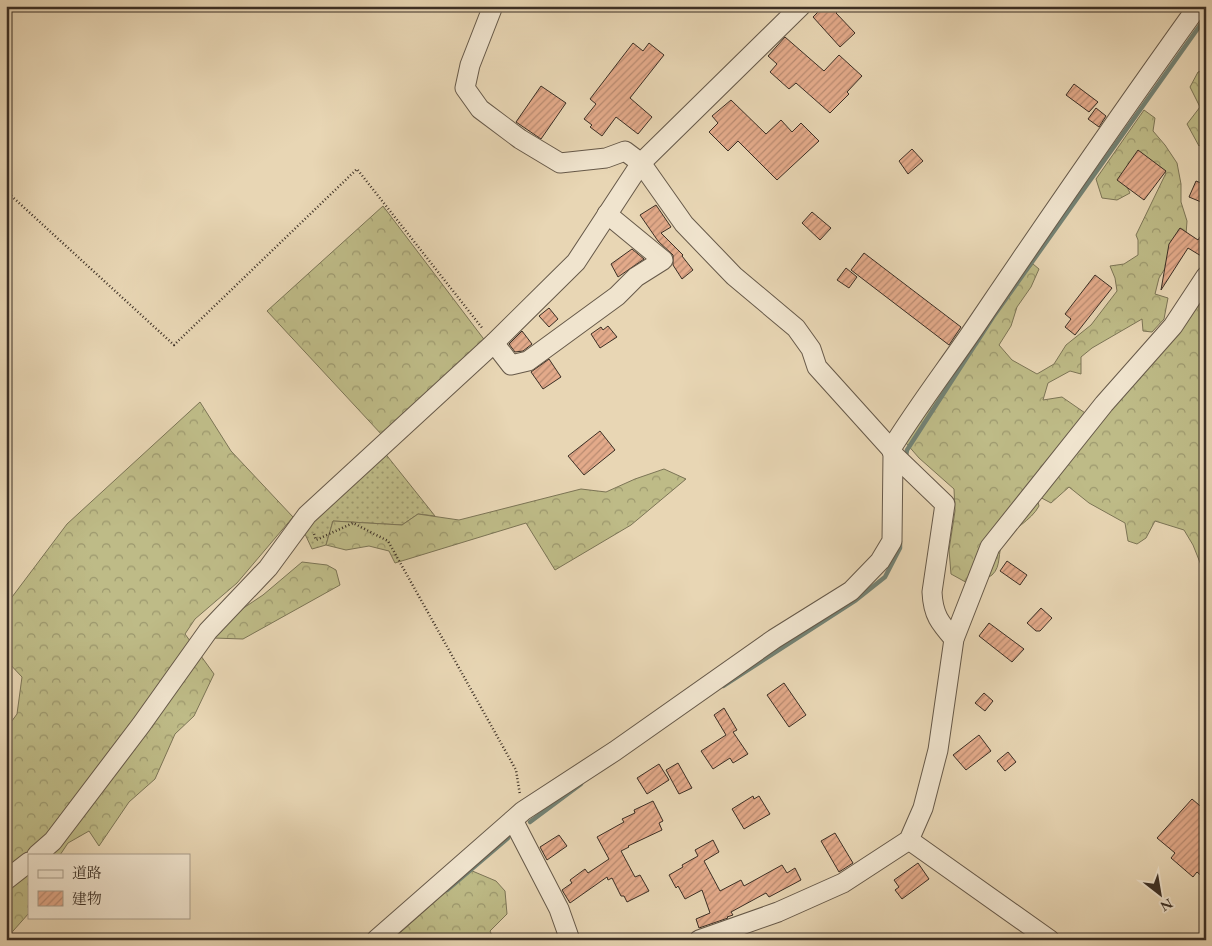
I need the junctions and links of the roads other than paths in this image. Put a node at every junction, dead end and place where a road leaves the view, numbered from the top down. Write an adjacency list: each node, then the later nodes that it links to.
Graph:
1 (494, 6): 4 (street)
2 (801, 6): 4 (street)
3 (1198, 6): 8 (street)
4 (640, 164): 5 (street); 8 (street)
5 (608, 214): 7 (street); 7 (street)
6 (1206, 276): 9 (street)
7 (494, 343): 12 (street)
8 (892, 451): 9 (street); 10 (street)
9 (954, 639): 11 (street)
10 (518, 816): 15 (street); 16 (street)
11 (909, 840): 17 (street); 18 (street)
12 (38, 854)
13 (28, 863): 14 (street)
14 (6, 880)
15 (376, 940)
16 (570, 940)
17 (699, 940)
18 (1050, 940)

